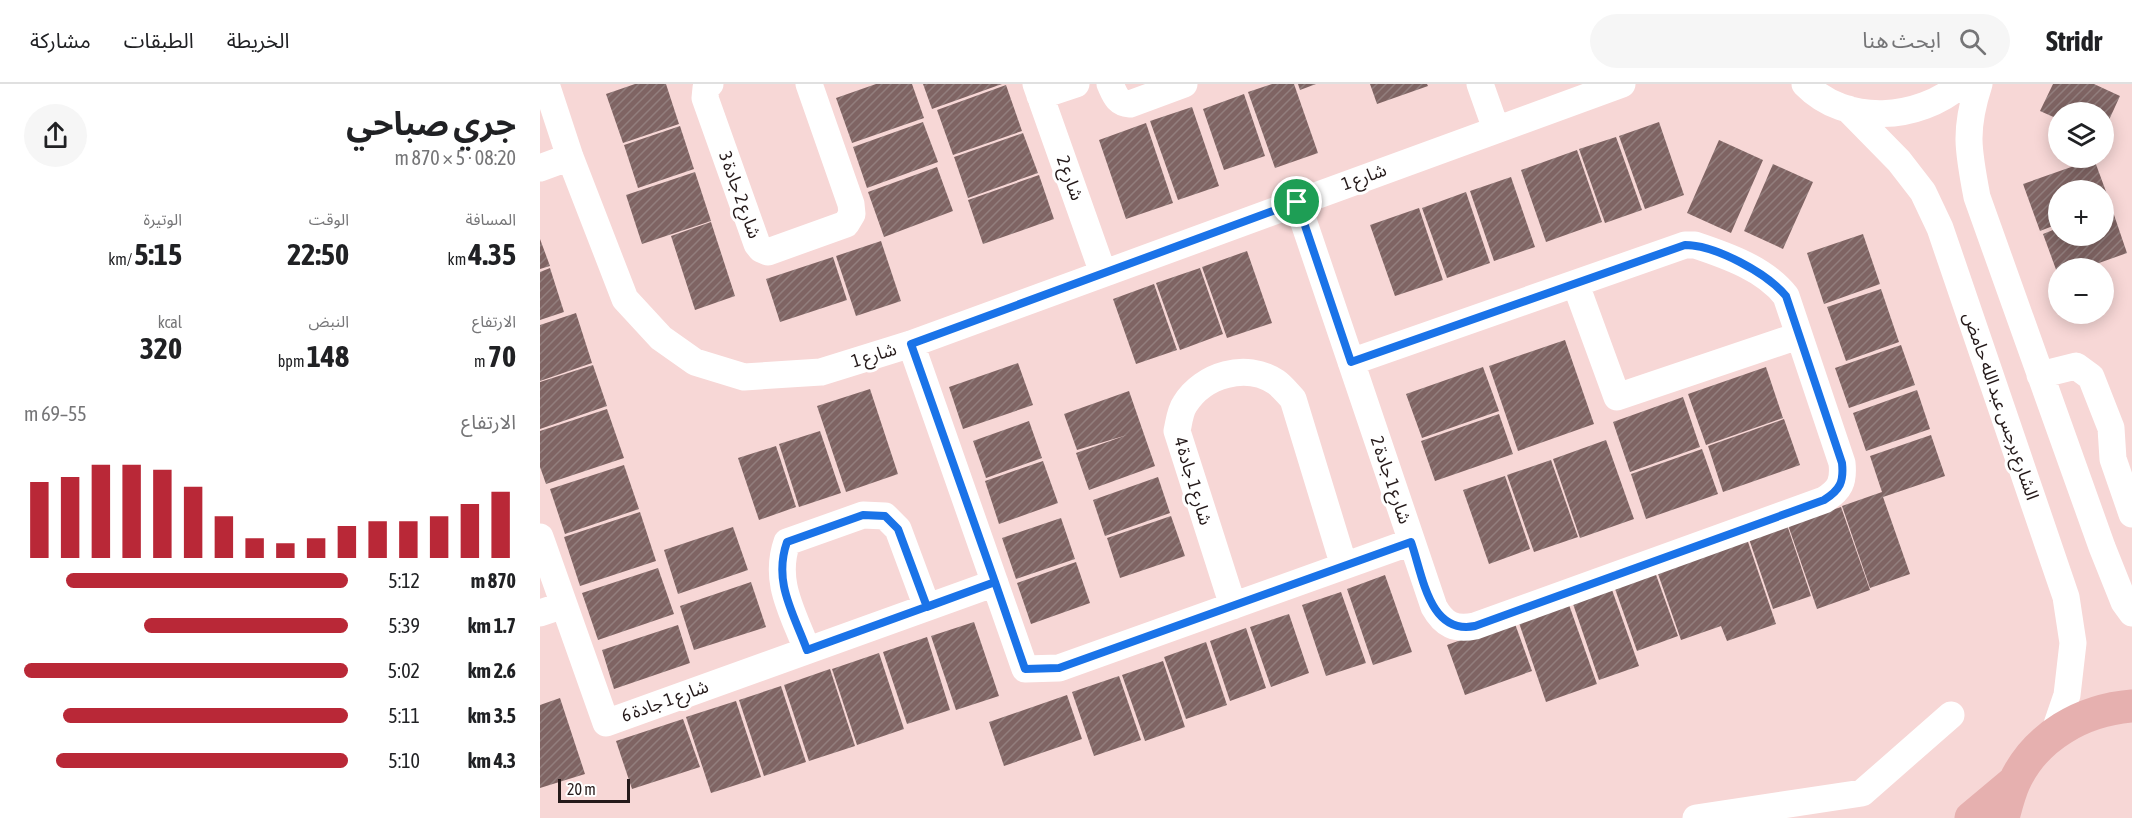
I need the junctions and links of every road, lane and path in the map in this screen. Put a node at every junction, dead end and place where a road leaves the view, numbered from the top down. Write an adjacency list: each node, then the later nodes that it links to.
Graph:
1 (546, 84): 15 (street, شارع 1)
2 (710, 84): 3 (street, شارع 2 جادة 3)
3 (809, 84)
4 (1076, 84): 12 (street)
5 (1110, 84): 6 (street)
6 (1184, 84)
7 (1480, 84): 14 (street)
8 (1622, 84): 14 (street, شارع 1)
9 (1961, 84): 13 (street)
10 (1979, 84): 23 (street)
11 (1801, 86): 13 (street)
12 (1038, 90): 18 (street, شارع 2)
13 (1848, 109): 36 (street, الشارع برجس عبد الله حامض)
14 (1496, 129): 17 (street, شارع 1)
15 (570, 157): 16 (street); 21 (street, شارع 1)
16 (540, 168)
17 (1297, 202): 18 (street, شارع 1); 22 (street, شارع 1 جادة 2)
18 (1104, 273): 21 (street, شارع 1)
19 (1576, 285): 20 (street, شارع 1 جادة 2); 20 (street); 22 (street, شارع 1 جادة 2)
20 (1798, 336): 26 (street, شارع 1 جادة 2)
21 (911, 344): 28 (street)
22 (1351, 362): 26 (street, شارع 1 جادة 2)
23 (2040, 375): 24 (street); 32 (street)
24 (2132, 514)
25 (540, 537): 31 (street, شارع 1 جادة 6)
26 (1411, 542): 27 (street)
27 (1344, 566): 29 (street); 29 (street, شارع 1 جادة 4)
28 (995, 582): 29 (street); 30 (street, شارع 1 جادة 6)
29 (1233, 606)
30 (927, 607): 33 (street, شارع 1 جادة 6); 33 (street)
31 (552, 609): 33 (street, شارع 1 جادة 6)
32 (2132, 613)
33 (807, 650)
34 (2132, 706): 36 (main road)
35 (1951, 715): 38 (street)
36 (2054, 733): 37 (main road)
37 (2014, 782): 39 (main road); 40 (main road)
38 (1696, 818)
39 (1971, 818)
40 (2003, 818)

